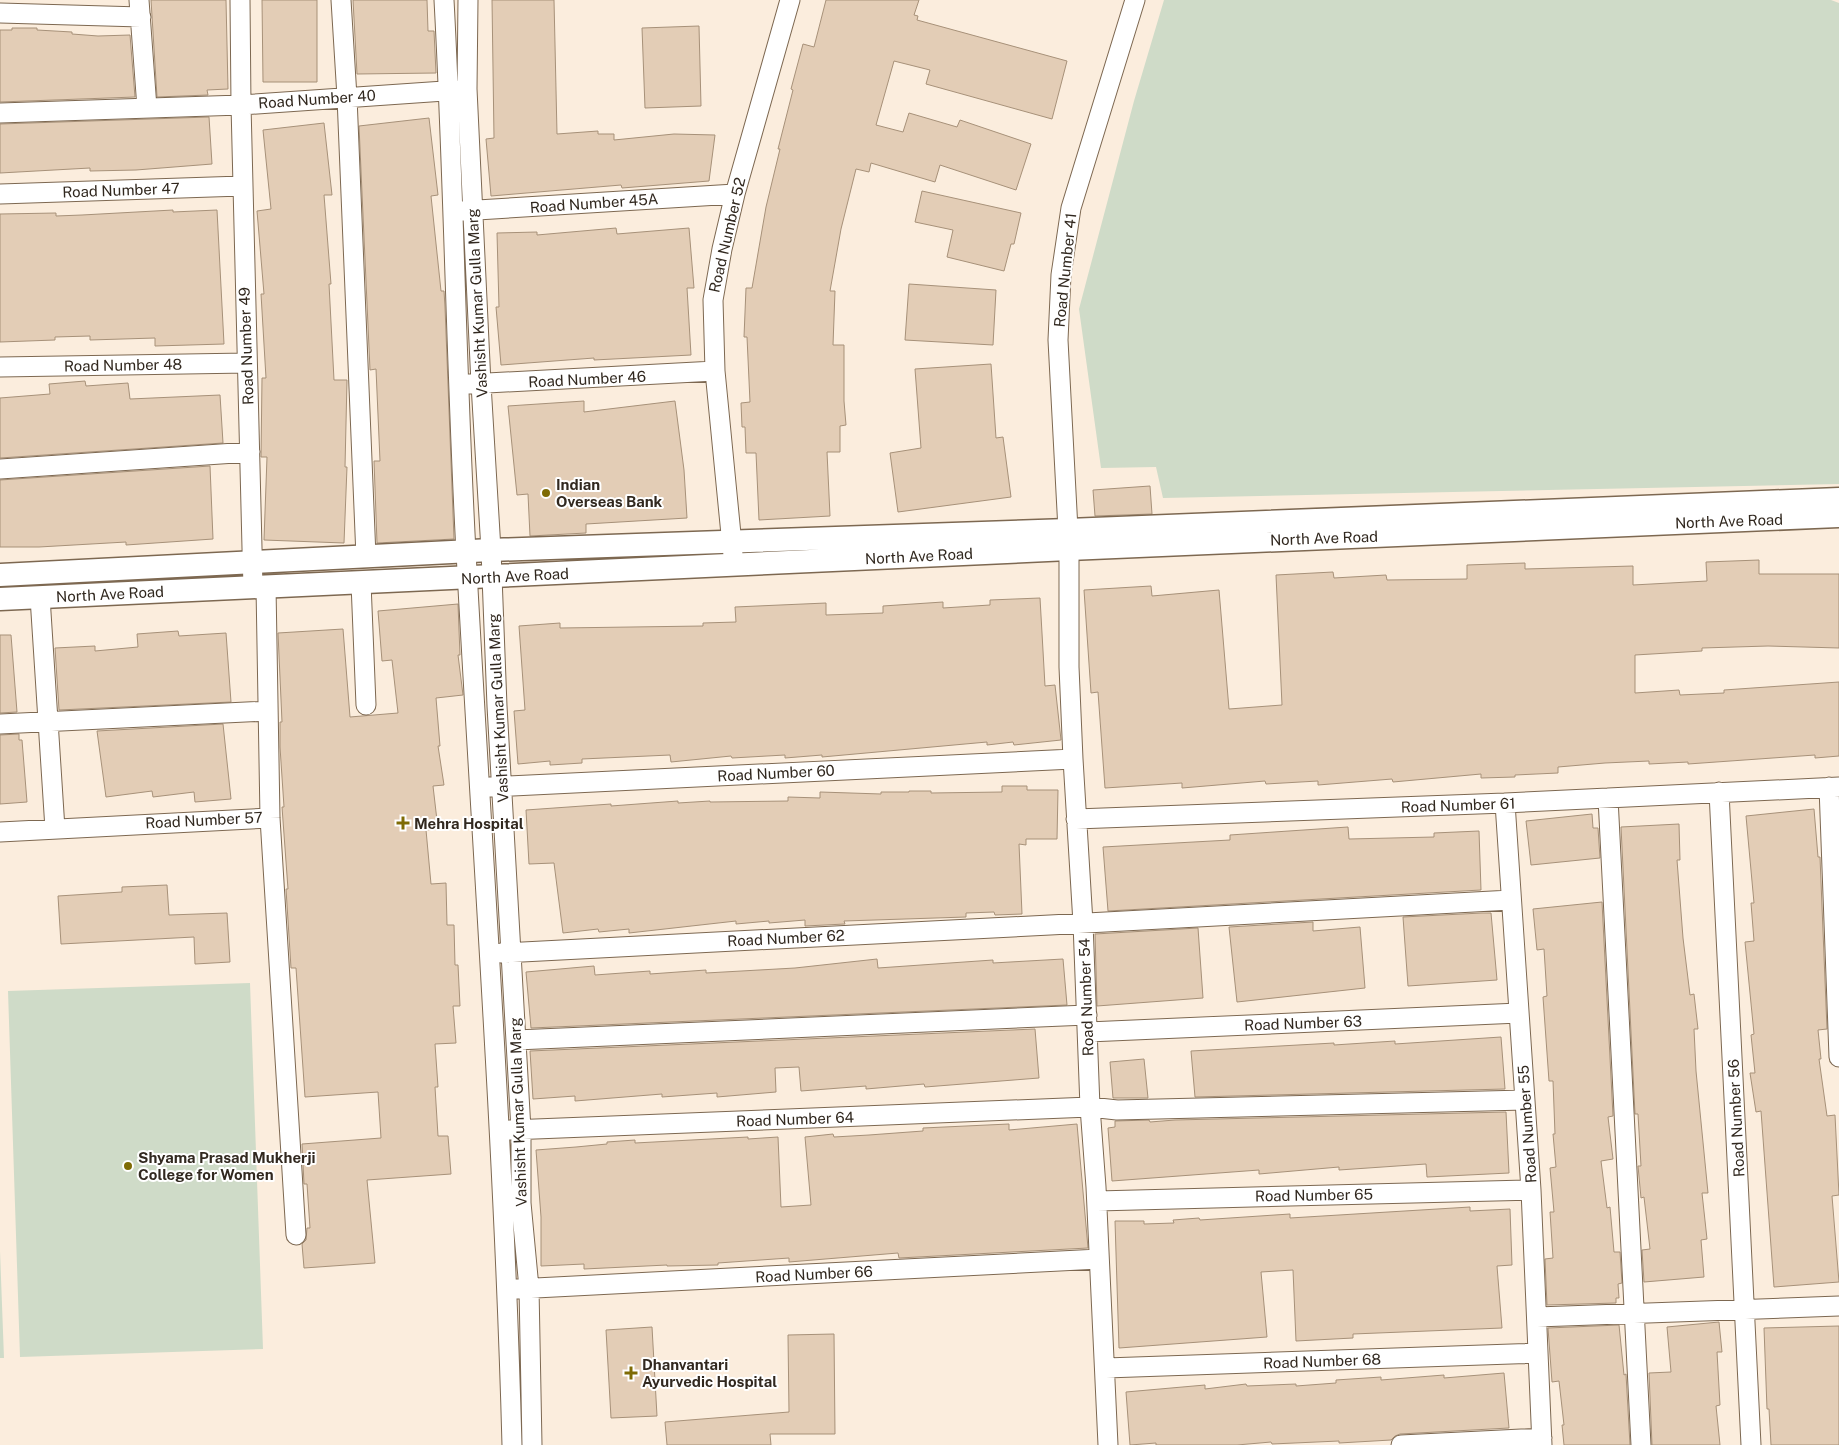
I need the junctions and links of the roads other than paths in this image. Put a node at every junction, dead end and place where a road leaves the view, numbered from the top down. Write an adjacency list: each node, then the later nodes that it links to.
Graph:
1 (240, 0): 11 (street, Road Number 40)
2 (341, 0): 10 (street)
3 (444, 0): 9 (street, Vashisht Kumar Gulla Marg)
4 (468, 0): 9 (street, Vashisht Kumar Gulla Marg)
5 (790, 0): 16 (street, Road Number 52)
6 (1135, 0): 28 (street, Road Number 41)
7 (140, 9): 8 (street); 12 (street)
8 (0, 13)
9 (458, 90): 10 (street, Road Number 40); 17 (street, Vashisht Kumar Gulla Marg); 18 (street, Vashisht Kumar Gulla Marg)
10 (348, 97): 11 (street, Road Number 40); 32 (street)
11 (241, 105): 12 (street); 14 (street, Road Number 49)
12 (147, 108): 13 (street)
13 (0, 113)
14 (242, 186): 15 (street, Road Number 47); 19 (street, Road Number 49)
15 (0, 194)
16 (735, 194): 17 (street, Road Number 45A); 21 (street, Road Number 52)
17 (473, 210): 18 (street, Road Number 45A); 23 (street, Vashisht Kumar Gulla Marg)
18 (453, 212): 22 (street, Vashisht Kumar Gulla Marg)
19 (247, 363): 20 (street, Road Number 48); 24 (street, Road Number 49)
20 (0, 367)
21 (715, 371): 23 (street, Road Number 46); 29 (street, Road Number 52)
22 (460, 384): 23 (street, Road Number 46); 31 (street, Vashisht Kumar Gulla Marg)
23 (481, 384): 30 (street, Vashisht Kumar Gulla Marg)
24 (250, 452): 25 (street); 33 (street, Road Number 49)
25 (0, 469)
26 (1839, 499): 28 (street)
27 (1839, 516): 28 (street, North Ave Road)
28 (1069, 540): 29 (street); 34 (street, North Ave Road); 46 (street, Road Number 54)
29 (732, 542): 30 (street); 34 (street, Road Number 52)
30 (491, 550): 31 (street); 36 (street, Vashisht Kumar Gulla Marg)
31 (466, 552): 32 (street); 37 (street, Vashisht Kumar Gulla Marg)
32 (366, 557): 33 (street)
33 (253, 563): 35 (street); 39 (street, Road Number 49)
34 (733, 565): 36 (street, North Ave Road)
35 (0, 575)
36 (492, 577): 37 (street, North Ave Road); 47 (street, Vashisht Kumar Gulla Marg)
37 (468, 578): 38 (street, North Ave Road); 49 (street, Vashisht Kumar Gulla Marg)
38 (361, 583): 39 (street, North Ave Road); 42 (street)
39 (260, 588): 40 (street, North Ave Road); 43 (street, Road Number 57)
40 (40, 597): 41 (street, North Ave Road); 44 (street)
41 (0, 599)
42 (366, 705)
43 (268, 711): 44 (street); 53 (street, Road Number 57)
44 (49, 722): 45 (street); 55 (street)
45 (0, 724)
46 (1073, 759): 47 (street, Road Number 60); 54 (street, Road Number 54)
47 (502, 786): 49 (street, Road Number 60); 59 (street, Vashisht Kumar Gulla Marg)
48 (1834, 787): 50 (street, Road Number 61); 64 (street)
49 (480, 788): 60 (street, Vashisht Kumar Gulla Marg)
50 (1719, 792): 51 (street, Road Number 61); 76 (street, Road Number 56)
51 (1608, 798): 52 (street, Road Number 61); 77 (street)
52 (1504, 803): 54 (street, Road Number 61); 57 (street, Road Number 55)
53 (270, 818): 55 (street, Road Number 57); 71 (street)
54 (1076, 819): 58 (street, Road Number 54)
55 (56, 829): 56 (street, Road Number 57)
56 (0, 832)
57 (1511, 900): 58 (street, Road Number 62); 61 (street, Road Number 55)
58 (1083, 922): 59 (street, Road Number 62); 62 (street, Road Number 54)
59 (512, 952): 60 (street, Road Number 62); 63 (street, Vashisht Kumar Gulla Marg)
60 (490, 953): 67 (street, Vashisht Kumar Gulla Marg)
61 (1519, 1013): 62 (street, Road Number 63); 65 (street, Road Number 55)
62 (1087, 1023): 63 (street, Road Number 63); 66 (street, Road Number 54)
63 (516, 1040): 68 (street, Vashisht Kumar Gulla Marg)
64 (1839, 1057)
65 (1525, 1100): 66 (street, Road Number 64); 69 (street, Road Number 55)
66 (1090, 1107): 68 (street, Road Number 64); 70 (street, Road Number 54)
67 (500, 1130): 68 (street, Road Number 64); 74 (street, Vashisht Kumar Gulla Marg)
68 (521, 1130): 73 (street, Vashisht Kumar Gulla Marg)
69 (1531, 1190): 70 (street, Road Number 65); 78 (street, Road Number 55)
70 (1097, 1201): 72 (street, Road Number 54)
71 (296, 1235)
72 (1099, 1259): 73 (street, Road Number 66); 80 (street, Road Number 54)
73 (529, 1288): 74 (street, Road Number 66); 83 (street, Vashisht Kumar Gulla Marg)
74 (507, 1289): 82 (street, Vashisht Kumar Gulla Marg)
75 (1839, 1306): 76 (street)
76 (1745, 1310): 77 (street); 87 (street, Road Number 56)
77 (1635, 1314): 78 (street); 86 (street)
78 (1537, 1317): 79 (street, Road Number 55)
79 (1538, 1354): 80 (street, Road Number 68); 81 (street, Road Number 55)
80 (1106, 1368): 84 (street, Road Number 54)
81 (1542, 1442): 85 (street)
82 (512, 1445)
83 (532, 1445)
84 (1108, 1445)
85 (1401, 1445)
86 (1642, 1445)
87 (1751, 1445)

